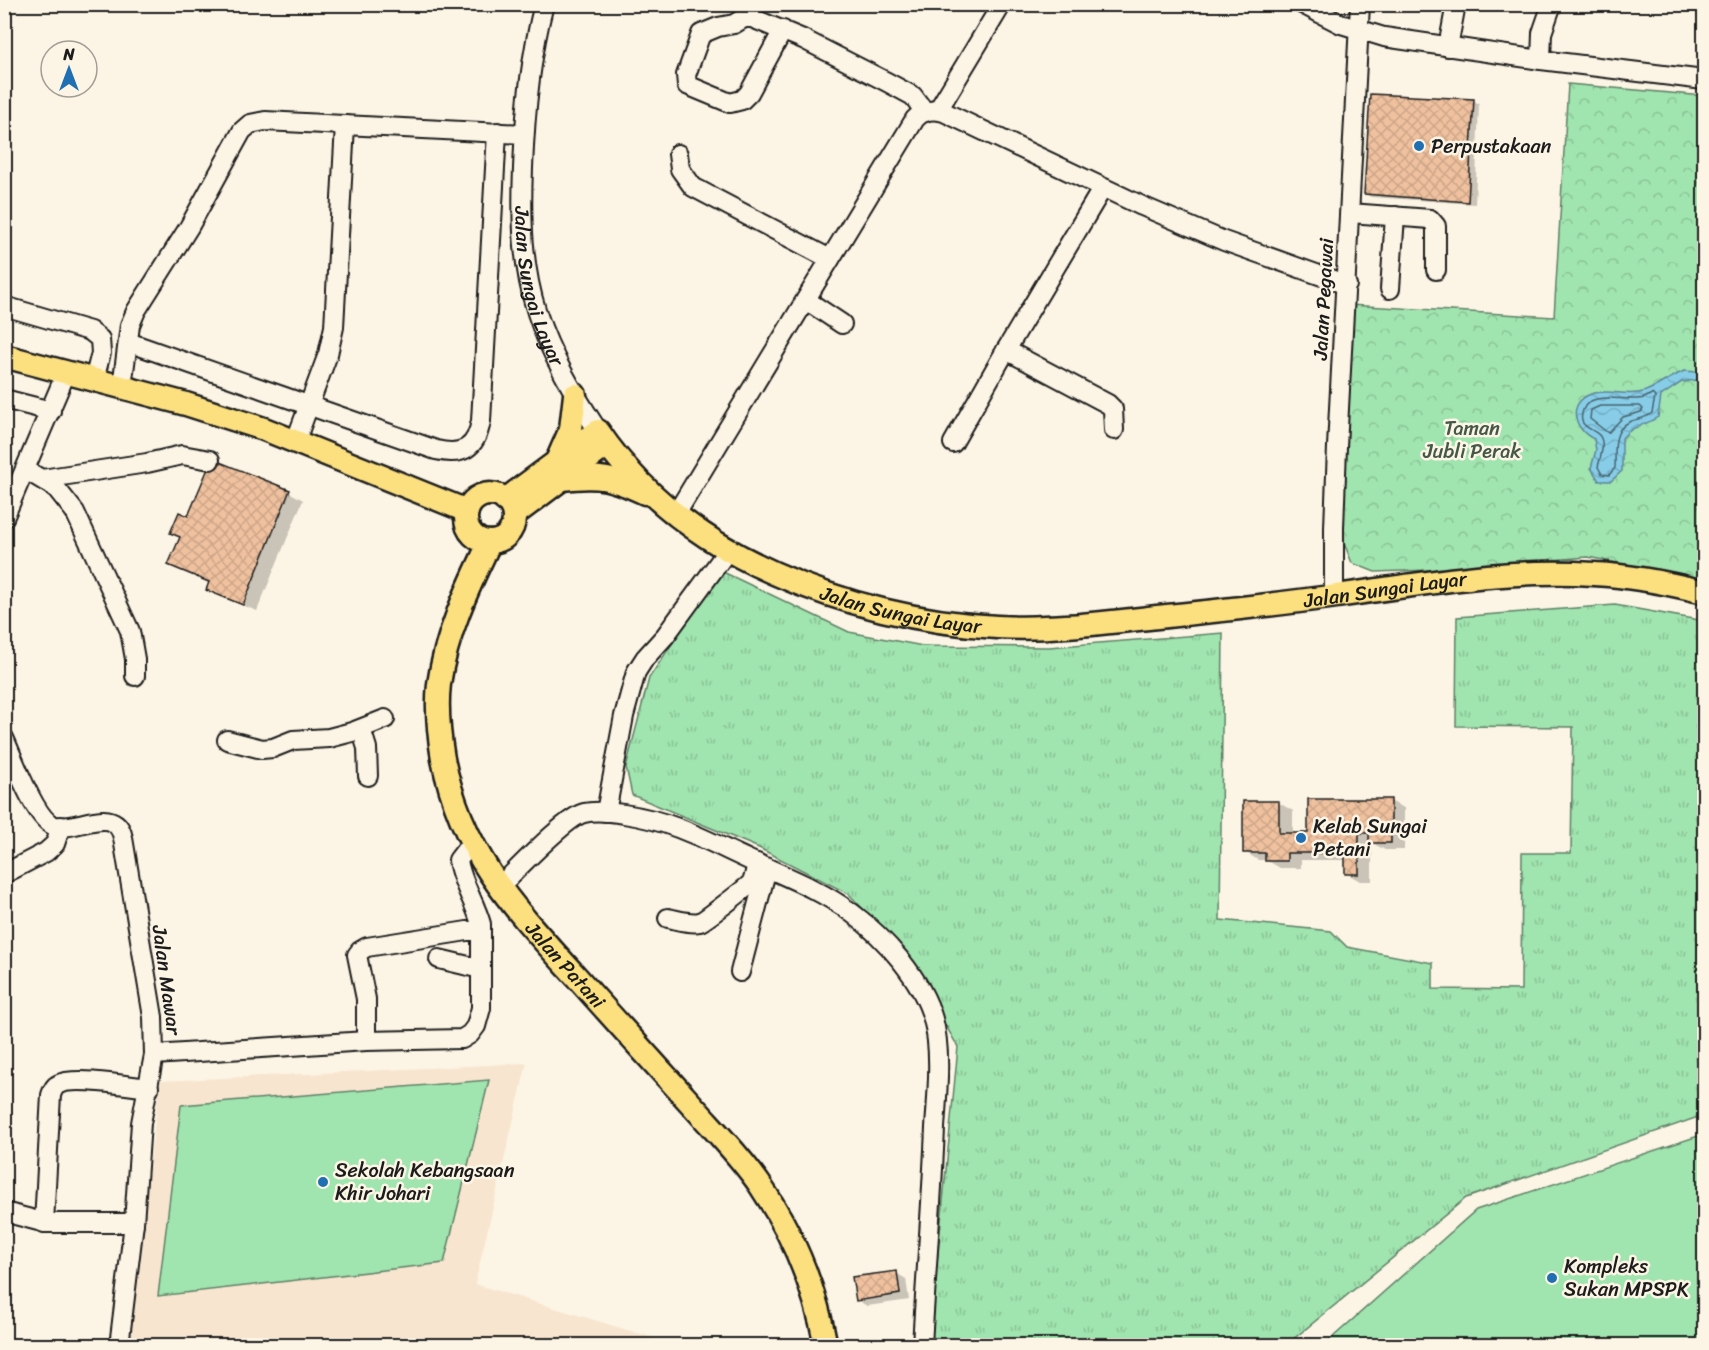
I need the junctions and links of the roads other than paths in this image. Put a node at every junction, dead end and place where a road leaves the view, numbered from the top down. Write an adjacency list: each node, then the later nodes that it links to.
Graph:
1 (544, 4): 15 (street, Jalan Sungai Layar)
2 (1002, 4): 12 (street)
3 (1302, 4): 8 (street)
4 (1360, 4): 8 (street, Jalan Pegawai)
5 (1456, 4): 9 (street)
6 (1552, 4): 10 (street)
7 (783, 30): 7 (street); 12 (street)
8 (1358, 30): 9 (street); 18 (street, Jalan Pegawai)
9 (1448, 47): 10 (street)
10 (1541, 60): 11 (street)
11 (1704, 80)
12 (932, 111): 17 (street); 20 (street)
13 (345, 125): 14 (street); 27 (street); 35 (street)
14 (497, 132): 15 (street); 35 (street)
15 (524, 134): 33 (street, Jalan Sungai Layar)
16 (678, 154): 20 (street)
17 (1102, 189): 22 (street); 28 (street)
18 (1350, 213): 19 (street); 22 (street, Jalan Pegawai)
19 (1395, 216): 21 (street); 23 (street)
20 (830, 260): 24 (street)
21 (1436, 270)
22 (1347, 285): 52 (street, Jalan Pegawai)
23 (1390, 289)
24 (806, 300): 26 (street); 47 (street)
25 (4, 306): 31 (street)
26 (842, 324)
27 (128, 342): 32 (street); 35 (street)
28 (1006, 350): 37 (street); 40 (street)
29 (4, 356): 30 (main road)
30 (66, 373): 31 (main road); 36 (street)
31 (94, 380): 32 (main road)
32 (122, 387): 39 (main road)
33 (575, 395): 38 (street, Jalan Sungai Layar); 42 (main road)
34 (4, 399): 36 (street)
35 (308, 405): 39 (street)
36 (51, 411): 43 (street)
37 (1114, 430)
38 (603, 438): 42 (main road); 44 (main road, Jalan Sungai Layar)
39 (296, 441): 46 (main road)
40 (953, 442)
41 (210, 460): 43 (street)
42 (559, 471): 44 (main road); 45 (main road)
43 (34, 474): 48 (street); 53 (street)
44 (651, 496): 47 (main road, Jalan Sungai Layar)
45 (509, 507): 46 (main road); 49 (main road)
46 (467, 511): 49 (main road)
47 (676, 514): 50 (main road, Jalan Sungai Layar)
48 (4, 518)
49 (490, 543): 61 (main road, Jalan Patani)
50 (728, 550): 52 (main road, Jalan Sungai Layar); 59 (street)
51 (1704, 592): 52 (main road, Jalan Sungai Layar)
52 (1334, 597)
53 (135, 676)
54 (385, 719): 55 (street)
55 (361, 729): 57 (street); 58 (street)
56 (4, 738): 60 (street)
57 (227, 740)
58 (368, 776)
59 (606, 812): 62 (street); 64 (street)
60 (61, 826): 63 (street); 71 (street, Jalan Mawar)
61 (471, 843): 64 (main road, Jalan Patani); 66 (street)
62 (762, 866): 65 (street); 69 (street); 78 (street)
63 (4, 874)
64 (499, 887): 77 (main road, Jalan Patani)
65 (668, 918)
66 (481, 931): 68 (street); 70 (street)
67 (439, 959): 68 (street)
68 (481, 969): 70 (street)
69 (740, 972)
70 (366, 1041): 71 (street)
71 (154, 1055): 72 (street, Jalan Mawar)
72 (149, 1088): 74 (street); 75 (street, Jalan Mawar)
73 (4, 1212): 74 (street)
74 (44, 1223): 75 (street)
75 (134, 1223): 76 (street, Jalan Mawar)
76 (119, 1346)
77 (826, 1346)
78 (922, 1346)

